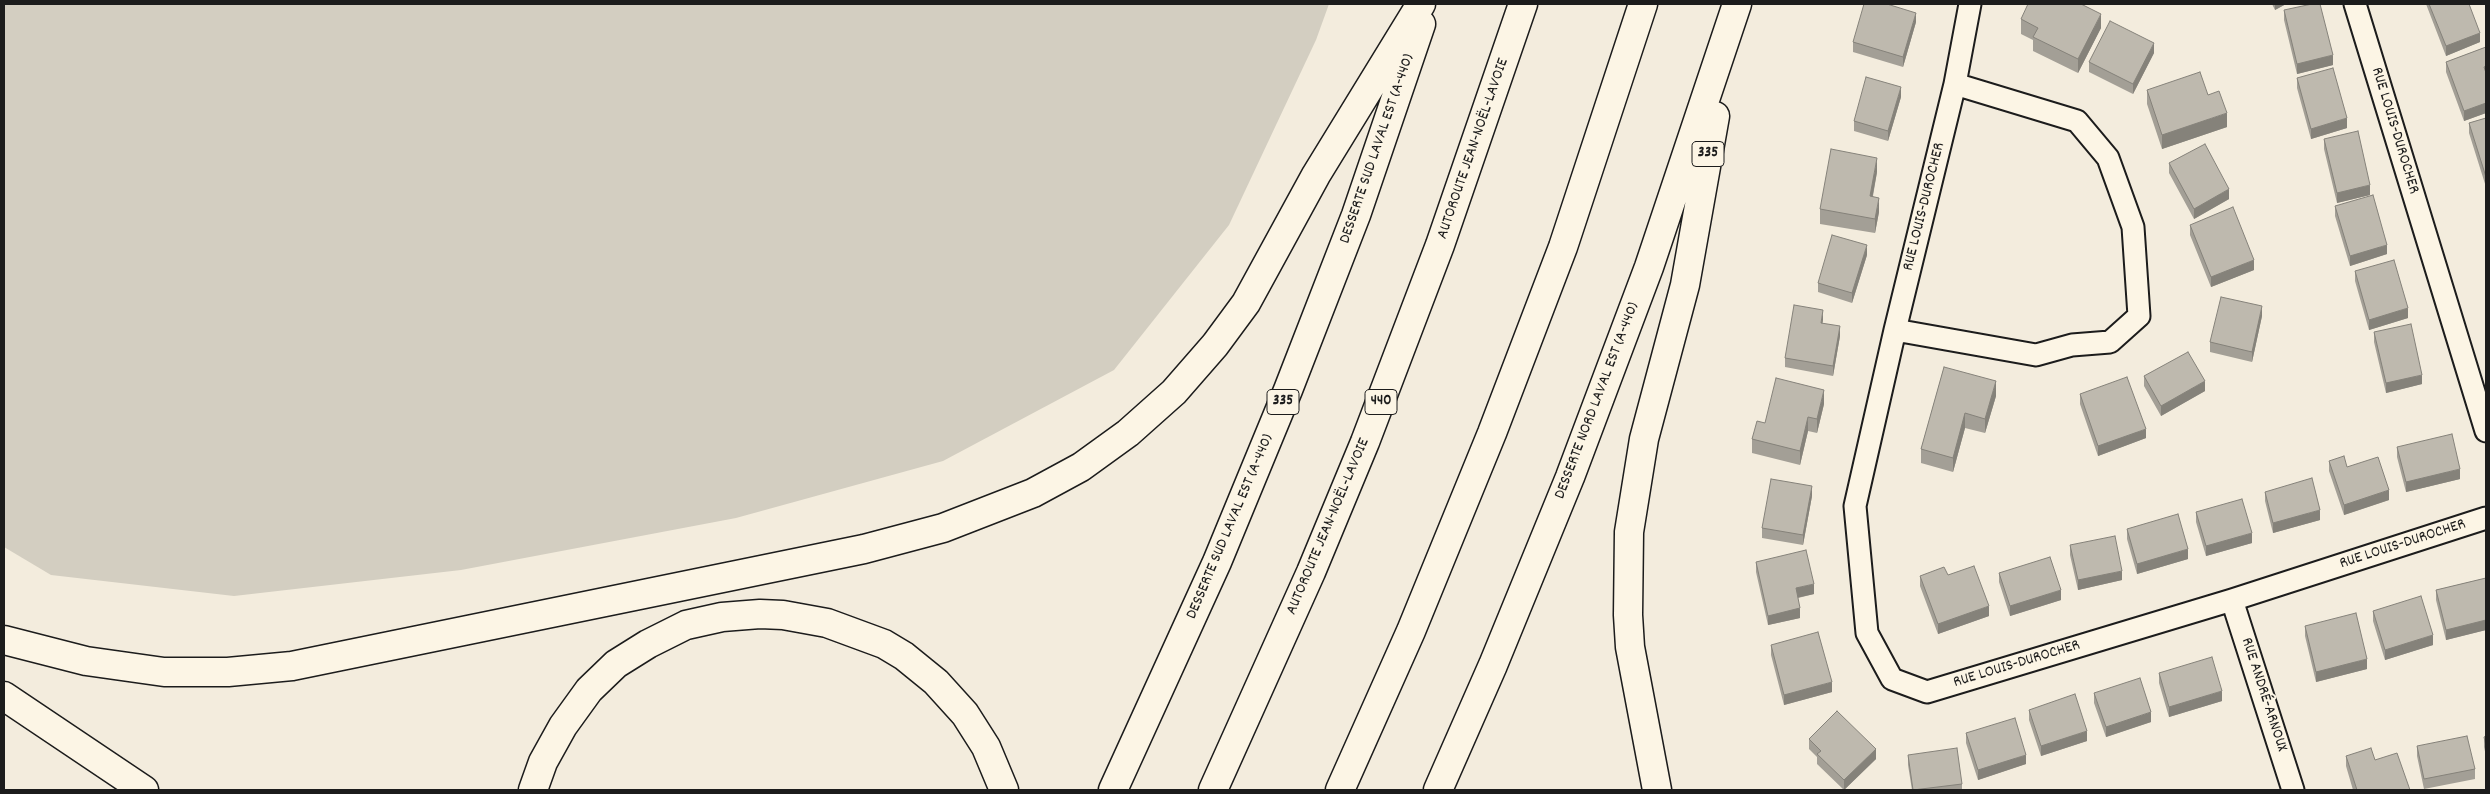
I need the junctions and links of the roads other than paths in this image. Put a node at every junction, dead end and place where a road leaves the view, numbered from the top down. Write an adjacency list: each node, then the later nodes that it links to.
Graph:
1 (1421, 4): 13 (highway)
2 (1428, 4): 18 (highway, DESSERTE SUD LAVAL EST (A-440) / 335)
3 (1523, 4): 19 (highway, AUTOROUTE JEAN-NOËL-LAVOIE / 440)
4 (1644, 4): 20 (highway)
5 (1970, 4): 8 (street, RUE LOUIS-DUROCHER)
6 (2355, 4): 10 (street, RUE LOUIS-DUROCHER)
7 (1734, 14): 21 (highway, DESSERTE NORD LAVAL EST (A-440)); 22 (highway, 335)
8 (1955, 84): 9 (street, RUE LOUIS-DUROCHER); 9 (street)
9 (1895, 330): 12 (street, RUE LOUIS-DUROCHER)
10 (2486, 430)
11 (2486, 518): 12 (street, RUE LOUIS-DUROCHER)
12 (2232, 600): 23 (street, RUE ANDRÉ-ARNOUX)
13 (4, 640)
14 (4, 696): 15 (highway)
15 (144, 790)
16 (533, 790): 17 (highway)
17 (1004, 790)
18 (1113, 790)
19 (1213, 790)
20 (1340, 790)
21 (1438, 790)
22 (1657, 790)
23 (2293, 790)

